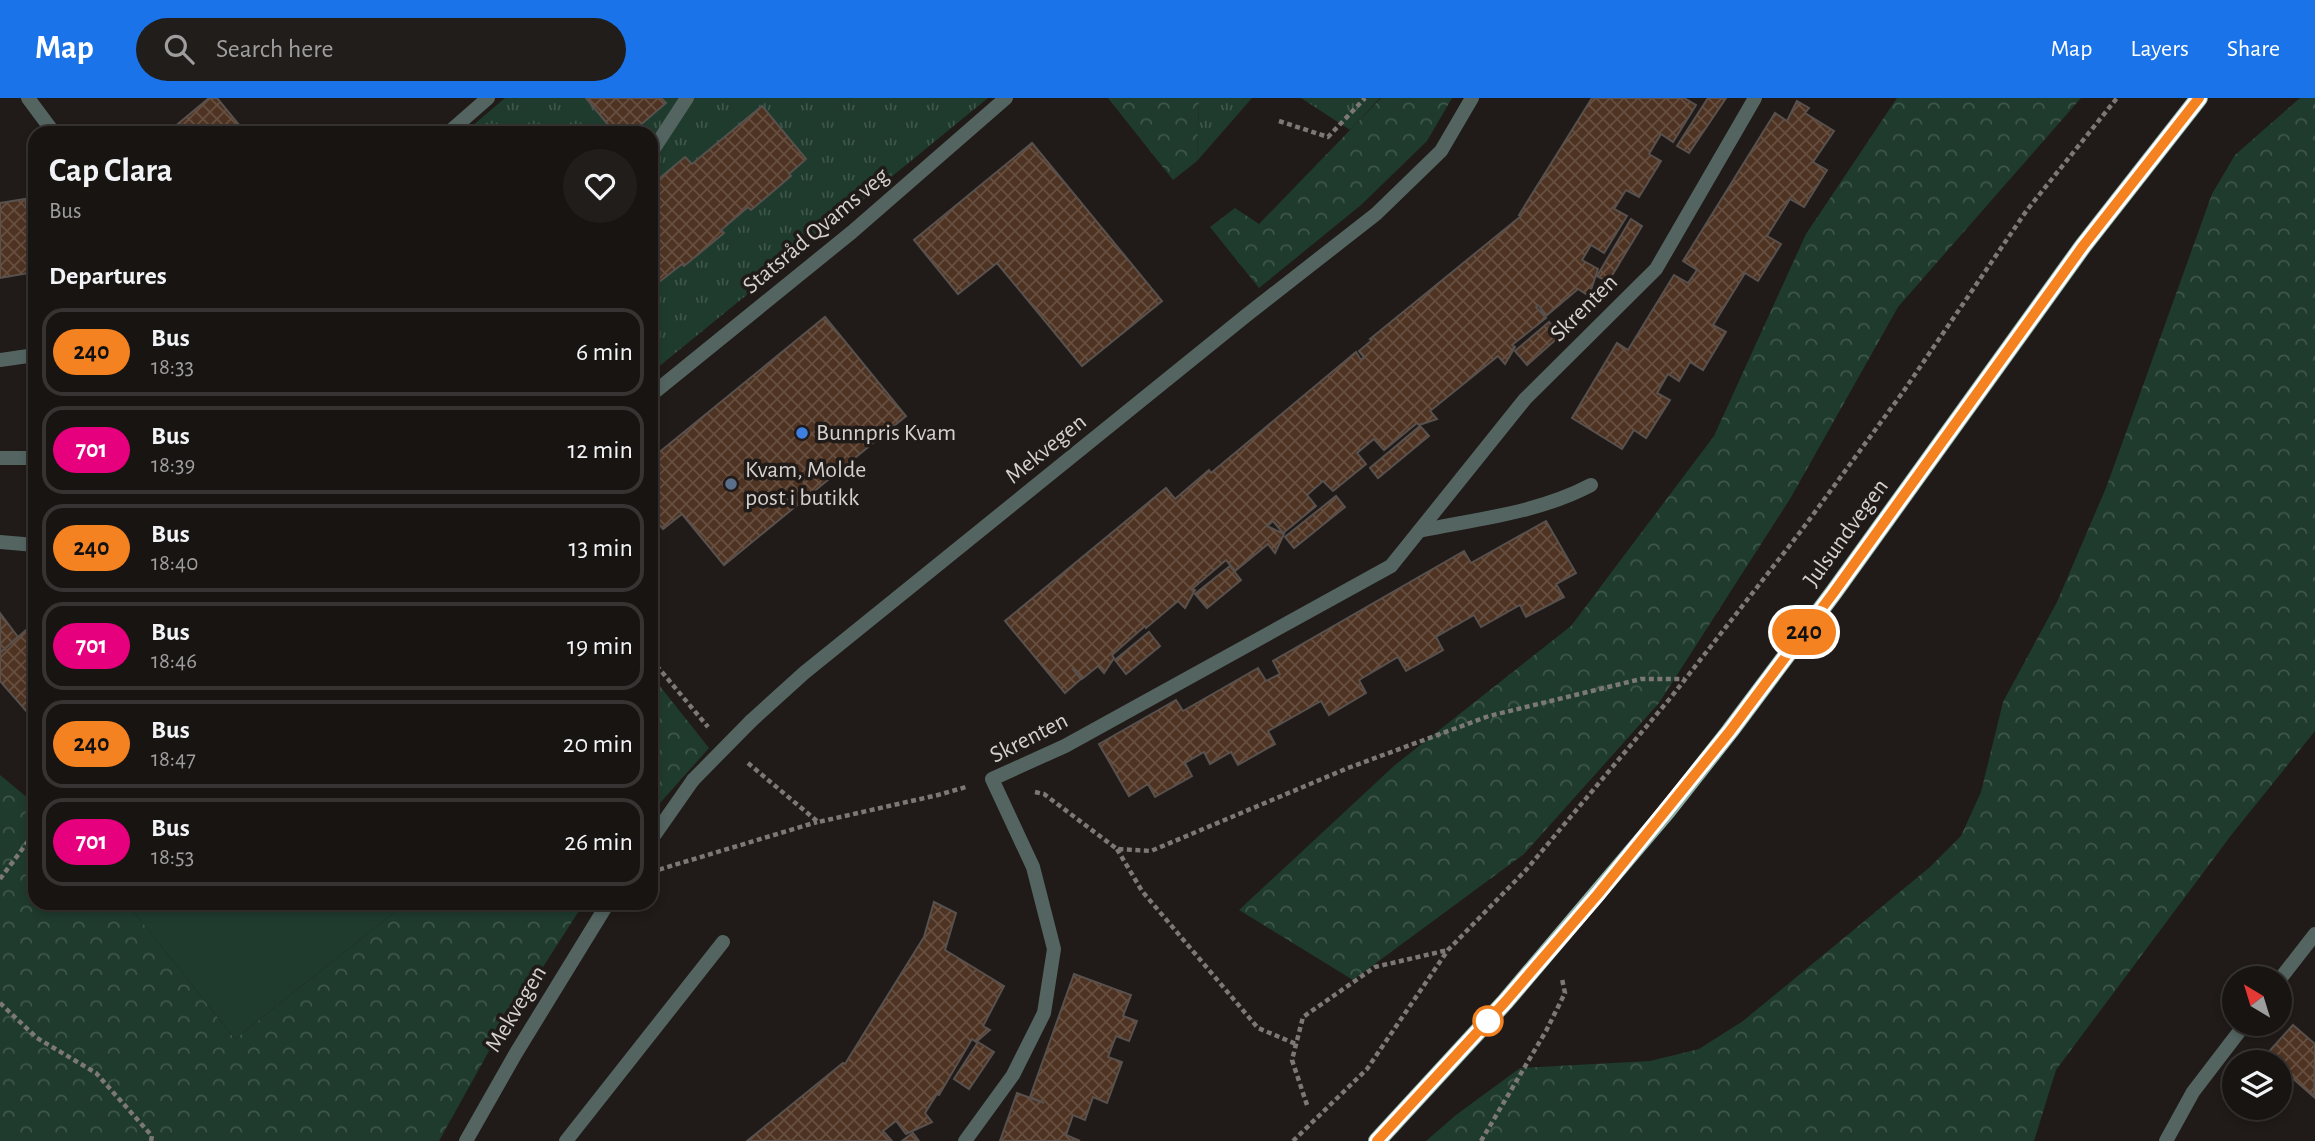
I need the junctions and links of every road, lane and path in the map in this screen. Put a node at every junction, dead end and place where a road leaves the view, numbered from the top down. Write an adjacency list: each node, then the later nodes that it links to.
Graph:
1 (29, 98): 11 (street)
2 (488, 98): 12 (street)
3 (687, 98): 13 (street)
4 (1006, 98): 16 (street, Statsråd Qvams veg)
5 (1365, 98): 10 (path)
6 (1472, 98): 29 (street, Mekvegen, bridge)
7 (1755, 98): 20 (street, Skrenten)
8 (2117, 98): 24 (path)
9 (2199, 98): 37 (main road, Julsundvegen)
10 (1279, 121)
11 (49, 126)
12 (456, 126)
13 (658, 142)
14 (28, 356): 15 (street)
15 (0, 360)
16 (658, 389)
17 (0, 458): 18 (street)
18 (28, 458)
19 (1591, 485): 20 (street)
20 (1419, 531): 27 (street, Skrenten)
21 (0, 542): 22 (street)
22 (28, 544)
23 (658, 667): 25 (path)
24 (1685, 679): 31 (path); 38 (path)
25 (712, 733)
26 (744, 760): 28 (path)
27 (992, 779): 28 (path); 31 (path); 47 (street, Skrenten)
28 (818, 822): 32 (path)
29 (658, 830)
30 (28, 841): 33 (path)
31 (1117, 849): 42 (path)
32 (658, 870)
33 (0, 879)
34 (604, 910): 45 (street, Mekvegen)
35 (2315, 934): 39 (street)
36 (723, 942): 46 (street)
37 (1555, 944): 49 (main road, Julsundvegen); 50 (path)
38 (1448, 950): 42 (path); 48 (path)
39 (2290, 966)
40 (0, 1003): 44 (path)
41 (2236, 1036): 51 (street)
42 (1296, 1045): 43 (path)
43 (1307, 1105)
44 (151, 1141)
45 (466, 1141)
46 (566, 1141)
47 (965, 1141)
48 (1293, 1141)
49 (1377, 1141)
50 (1481, 1141)
51 (2166, 1141)

